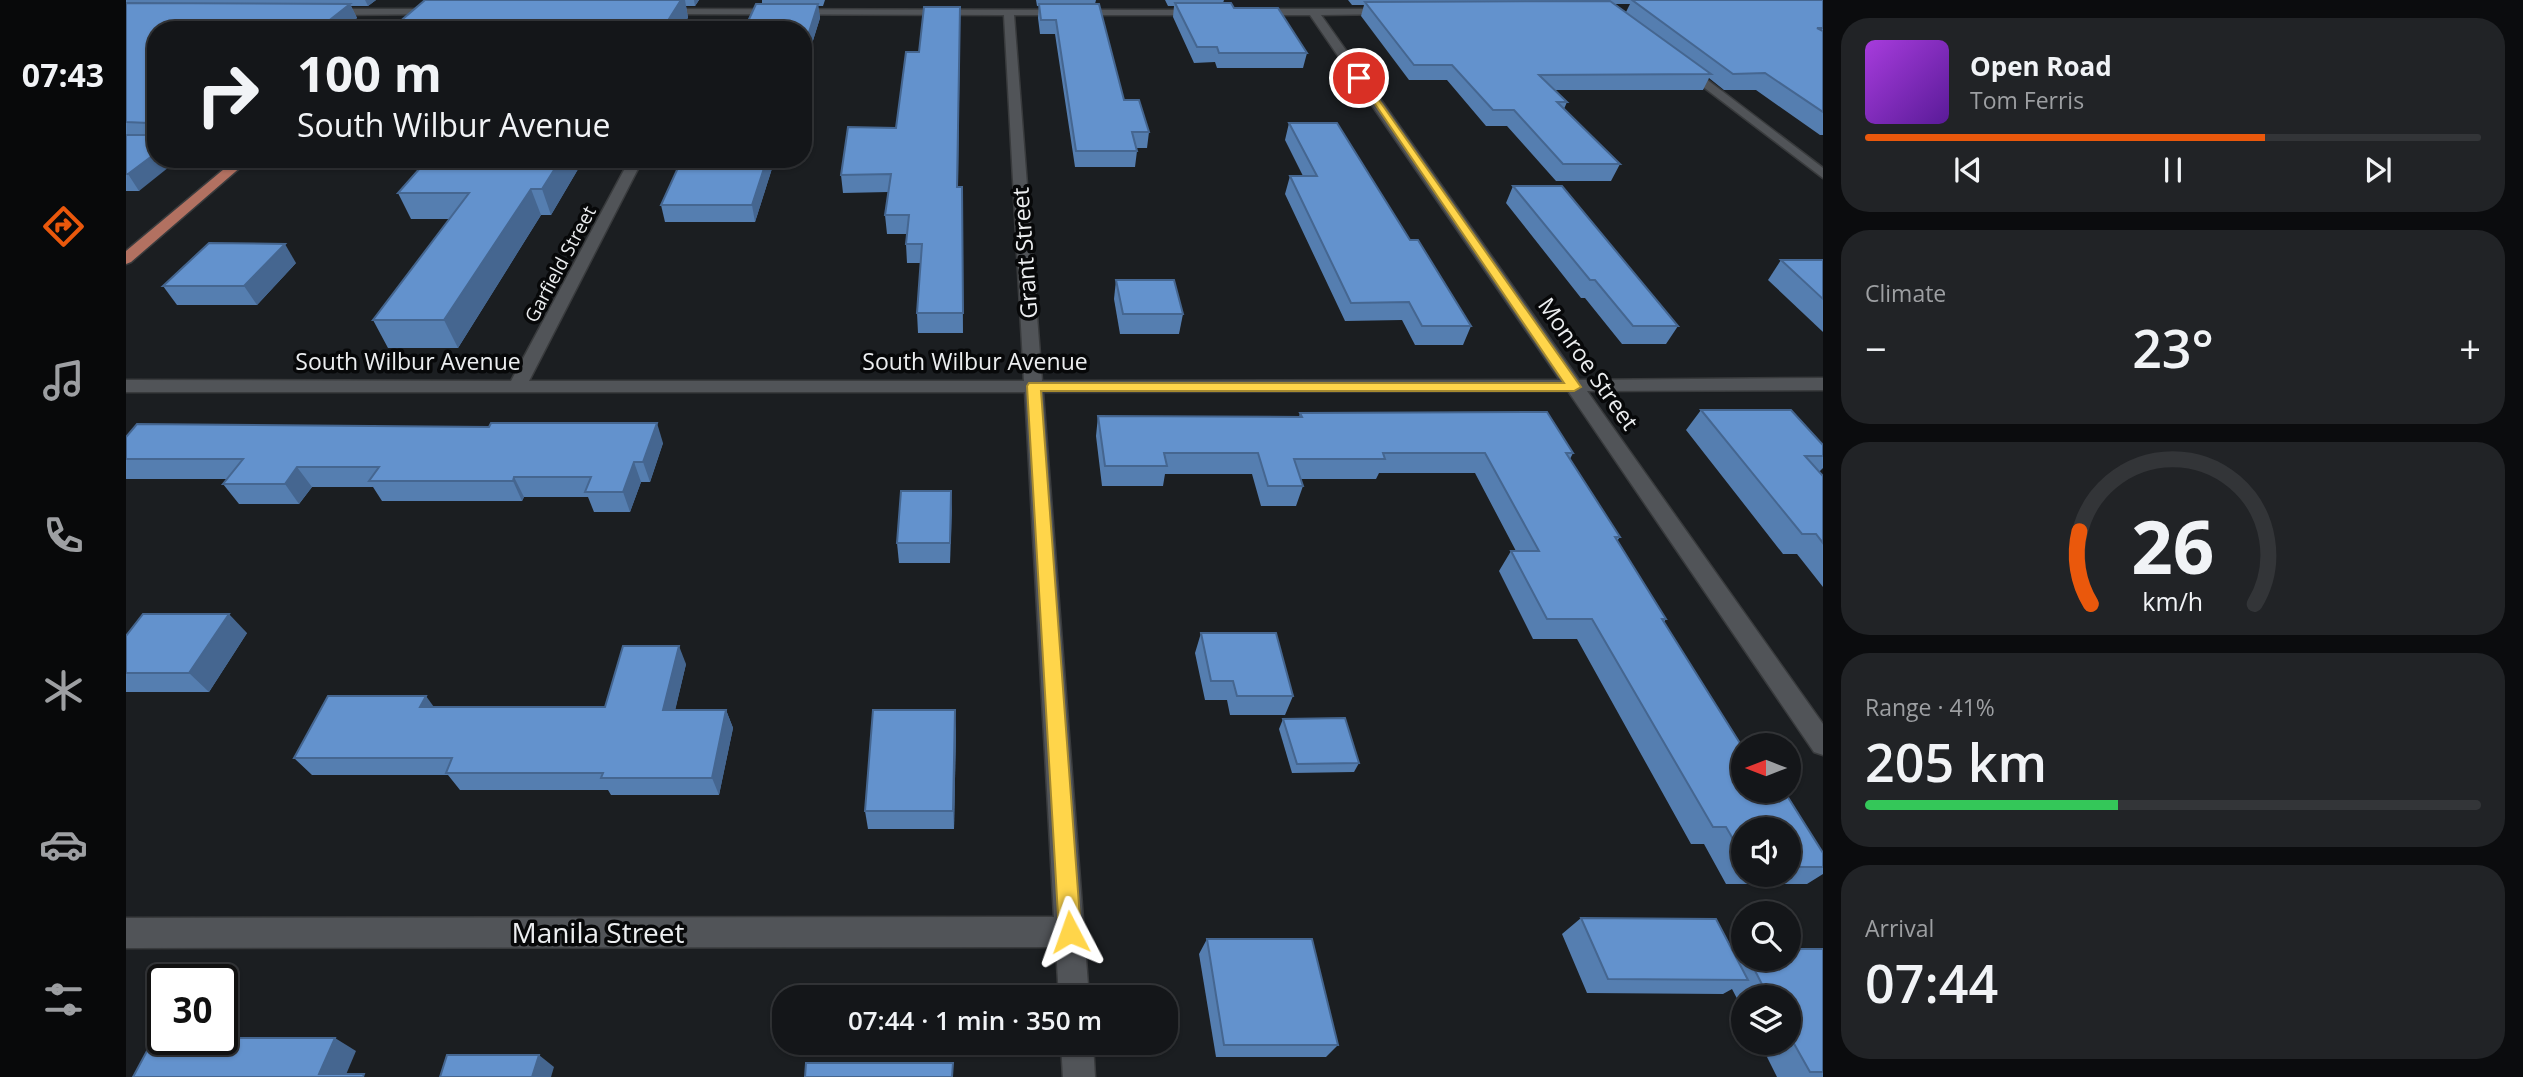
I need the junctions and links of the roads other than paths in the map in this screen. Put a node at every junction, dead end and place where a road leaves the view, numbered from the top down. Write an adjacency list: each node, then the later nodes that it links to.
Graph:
1 (427, 0): 5 (main road)
2 (1312, 11): 3 (street); 10 (street); 21 (street, Monroe Street)
3 (1406, 11)
4 (318, 12): 5 (street)
5 (414, 12): 6 (street); 11 (main road)
6 (455, 12)
7 (646, 12): 8 (street)
8 (1009, 12): 9 (street); 19 (street, Grant Street)
9 (1217, 12)
10 (1245, 12)
11 (404, 21)
12 (1673, 59): 15 (street)
13 (233, 168): 16 (main road)
14 (632, 168): 20 (street, Garfield Street)
15 (1823, 174)
16 (126, 259)
17 (1823, 384): 21 (street, South Wilbur Avenue)
18 (126, 386): 20 (street, South Wilbur Avenue)
19 (1034, 386): 20 (street, South Wilbur Avenue); 21 (street, South Wilbur Avenue); 23 (street, Grant Street)
20 (517, 387)
21 (1574, 387): 22 (street, Monroe Street)
22 (1823, 744)
23 (1070, 932): 24 (street, Manila Street); 25 (street, Grant Street)
24 (126, 933)
25 (1073, 985)
26 (1078, 1055): 27 (street)
27 (1079, 1077)

